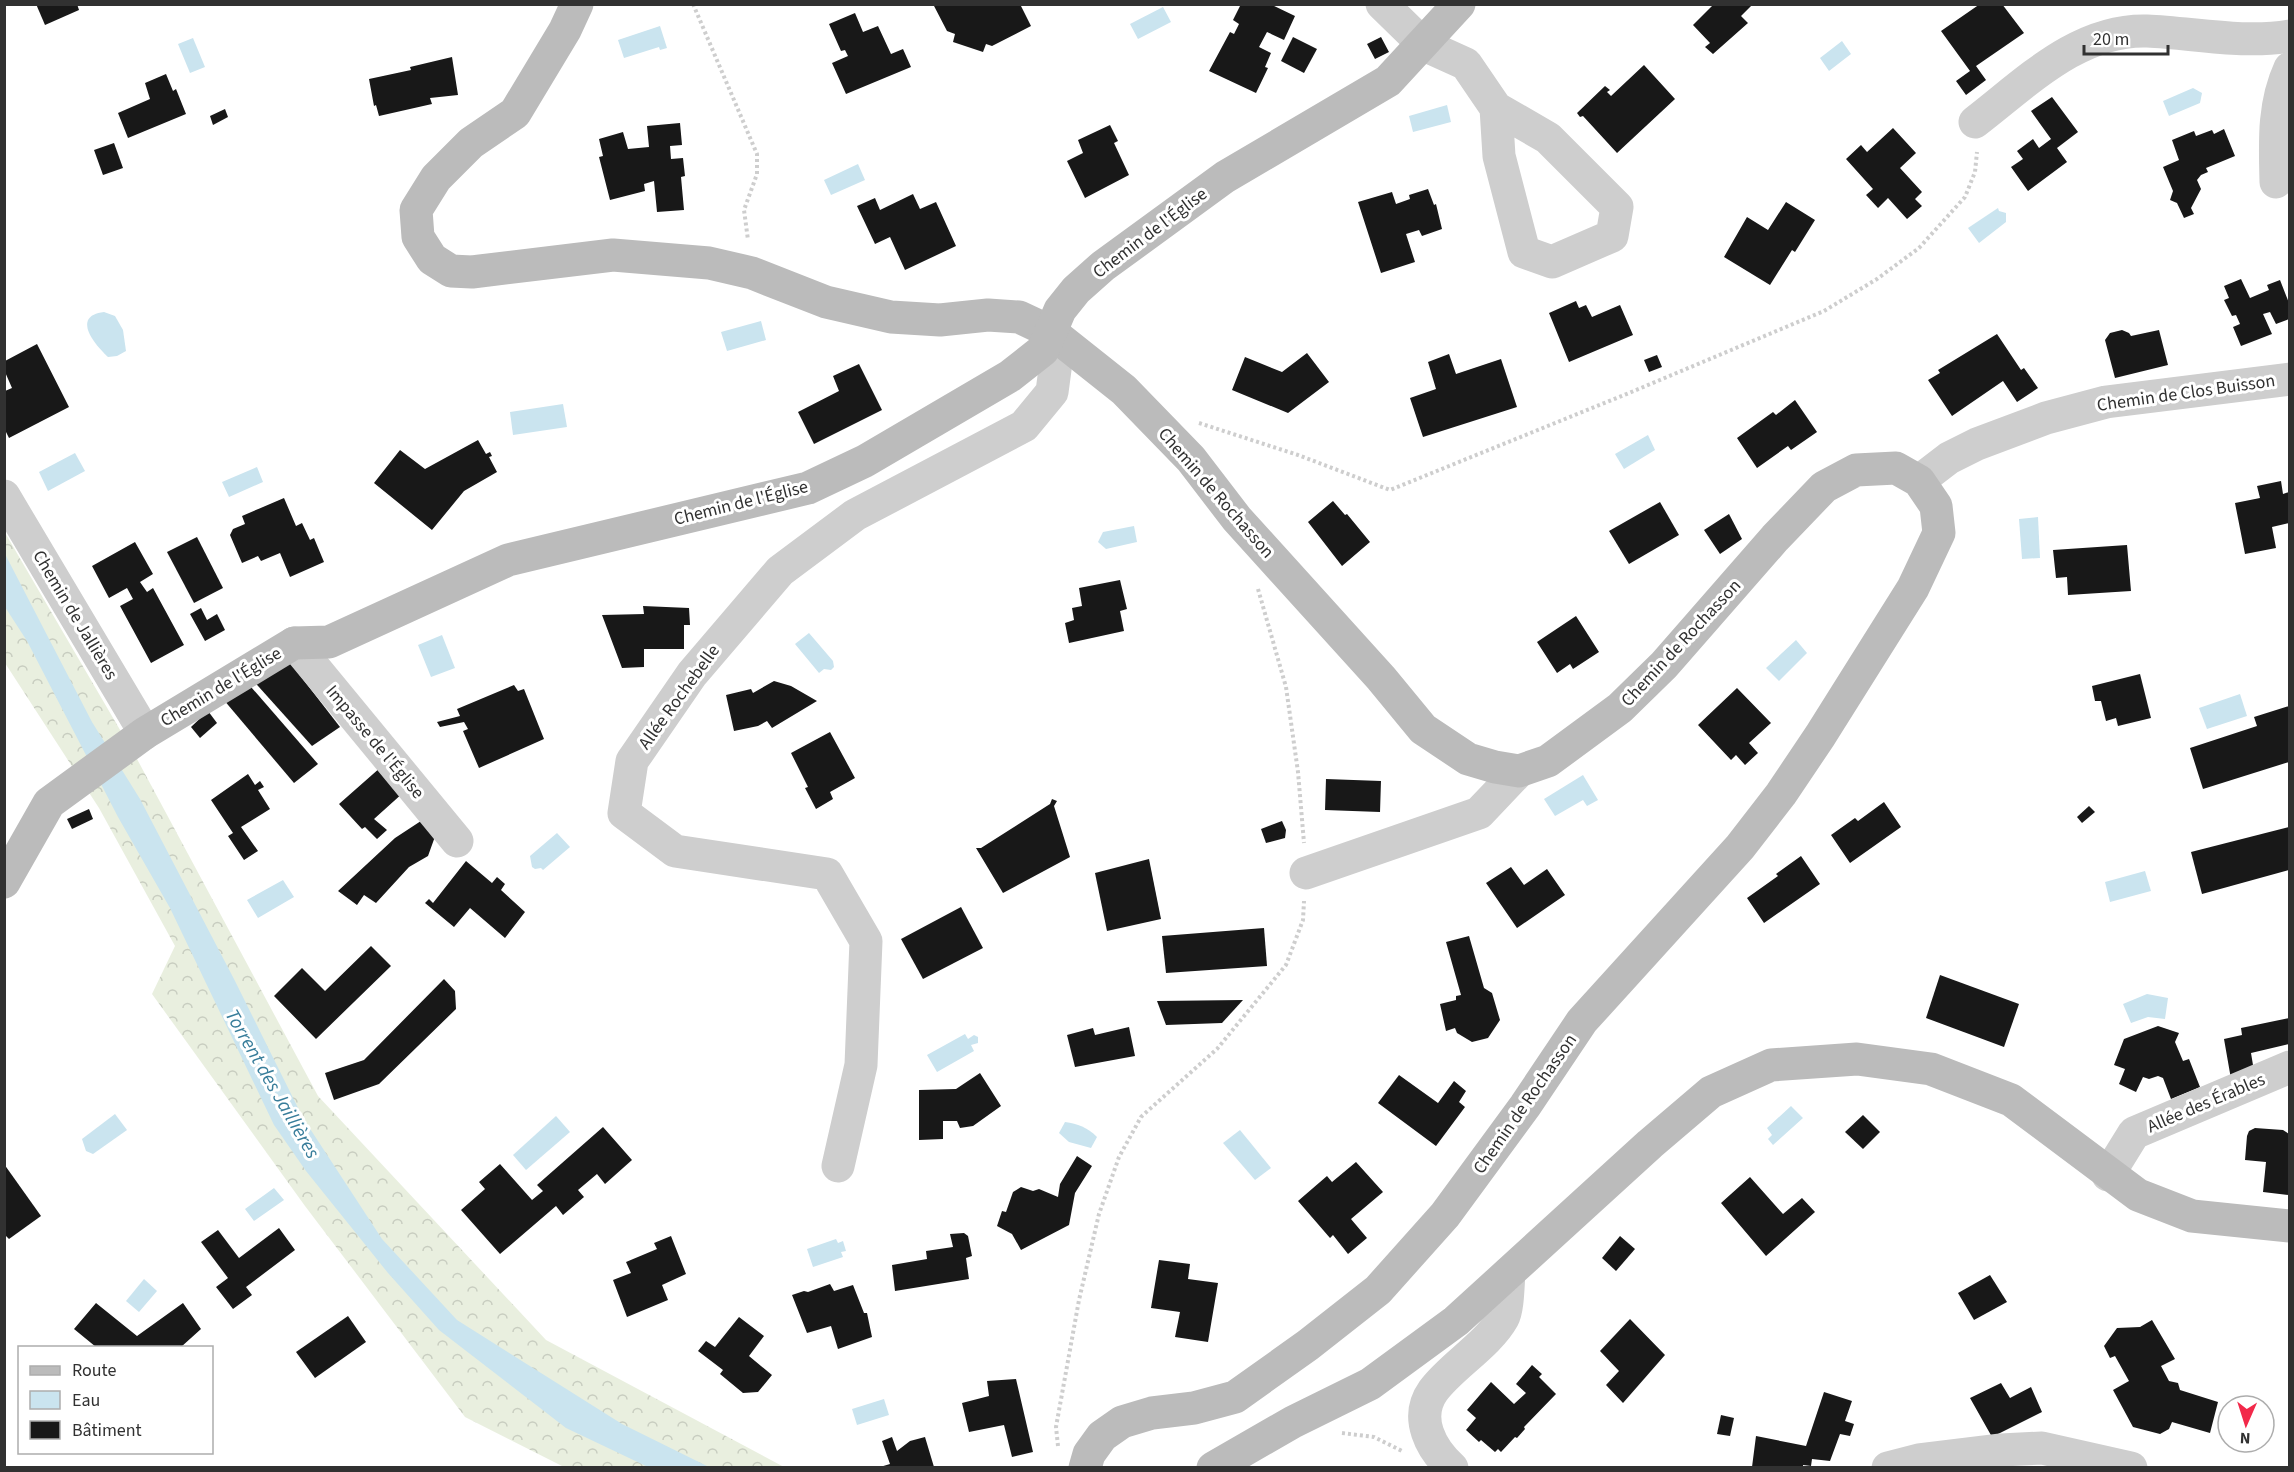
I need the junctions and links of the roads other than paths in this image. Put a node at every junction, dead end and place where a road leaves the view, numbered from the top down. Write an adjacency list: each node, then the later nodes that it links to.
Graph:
1 (577, 4): 10 (street, Chemin de Rochasson)
2 (1382, 4): 5 (street)
3 (1459, 4): 5 (street, Chemin de l'Église)
4 (2289, 36): 8 (street)
5 (1424, 45): 7 (street); 10 (street, Chemin de l'Église)
6 (2289, 68): 9 (street)
7 (1496, 108): 7 (street)
8 (1975, 122)
9 (2276, 182)
10 (1055, 335): 14 (street, Chemin de l'Église); 16 (street, Chemin de Rochasson); 21 (street, Allée Rochebelle)
11 (2289, 379): 12 (street, Chemin de Clos Buisson)
12 (1919, 481): 16 (street, Chemin de Rochasson); 25 (street, Chemin de Rochasson)
13 (4, 496): 15 (street, Chemin de Jallières)
14 (294, 643): 15 (street, Chemin de l'Église); 17 (street, Impasse de l'Église)
15 (137, 739): 19 (street, Chemin de l'Église)
16 (1520, 771): 18 (street)
17 (457, 841)
18 (1306, 873)
19 (4, 882)
20 (2289, 1067): 22 (street, Allée des Érables)
21 (838, 1166)
22 (2108, 1175): 23 (street); 24 (street)
23 (2289, 1226)
24 (1509, 1273): 26 (street); 27 (street)
25 (1072, 1460)
26 (1447, 1463)
27 (1213, 1467)
28 (1888, 1467): 29 (street)
29 (2131, 1467)

